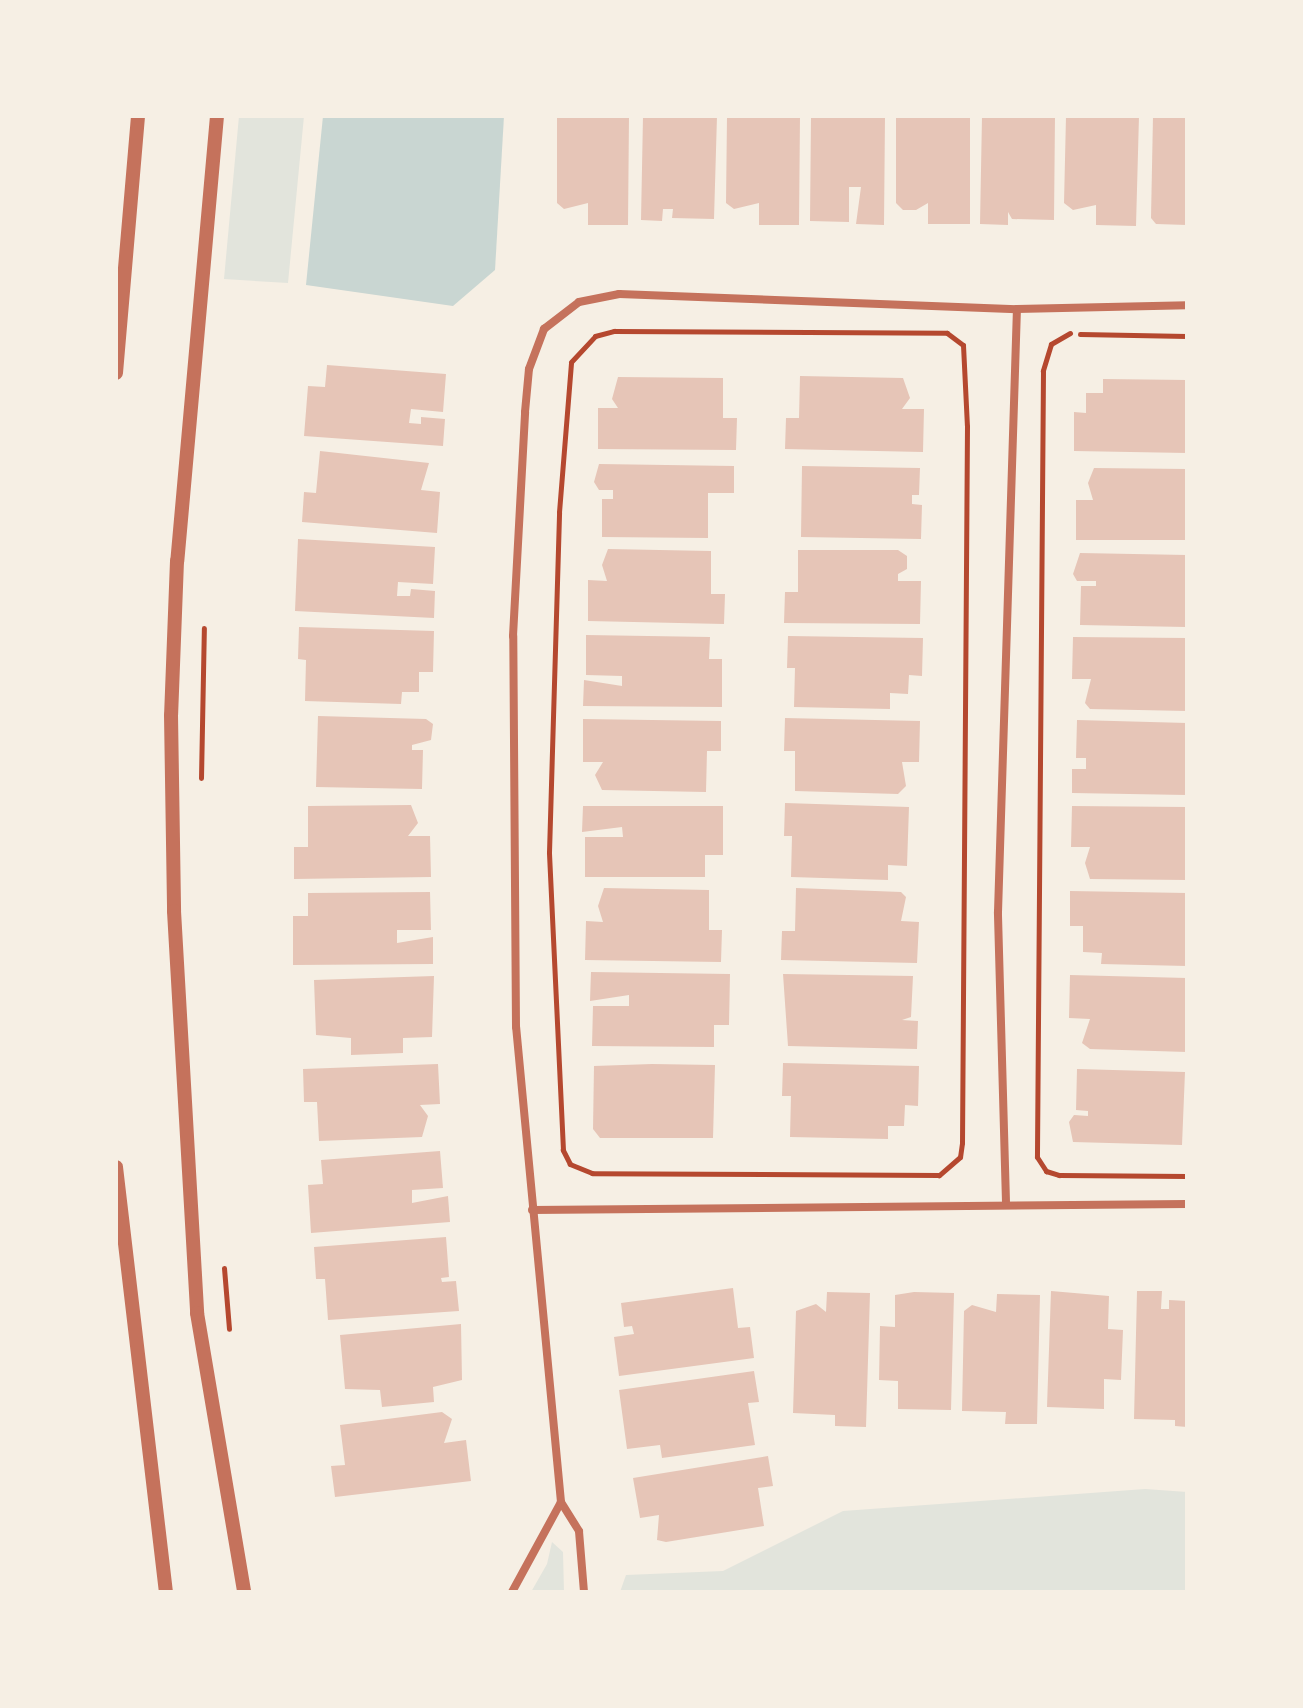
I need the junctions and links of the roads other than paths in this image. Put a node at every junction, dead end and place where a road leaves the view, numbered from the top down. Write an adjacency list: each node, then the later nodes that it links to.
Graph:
1 (138, 116): 5 (street)
2 (217, 116): 12 (street)
3 (1187, 305): 4 (street)
4 (1017, 309): 7 (street); 9 (street)
5 (116, 373)
6 (116, 1167): 11 (street)
7 (1006, 1202): 8 (street); 9 (street)
8 (1187, 1204)
9 (532, 1210): 10 (street)
10 (561, 1502): 13 (street); 14 (street)
11 (166, 1592)
12 (244, 1592)
13 (512, 1592)
14 (584, 1592)

